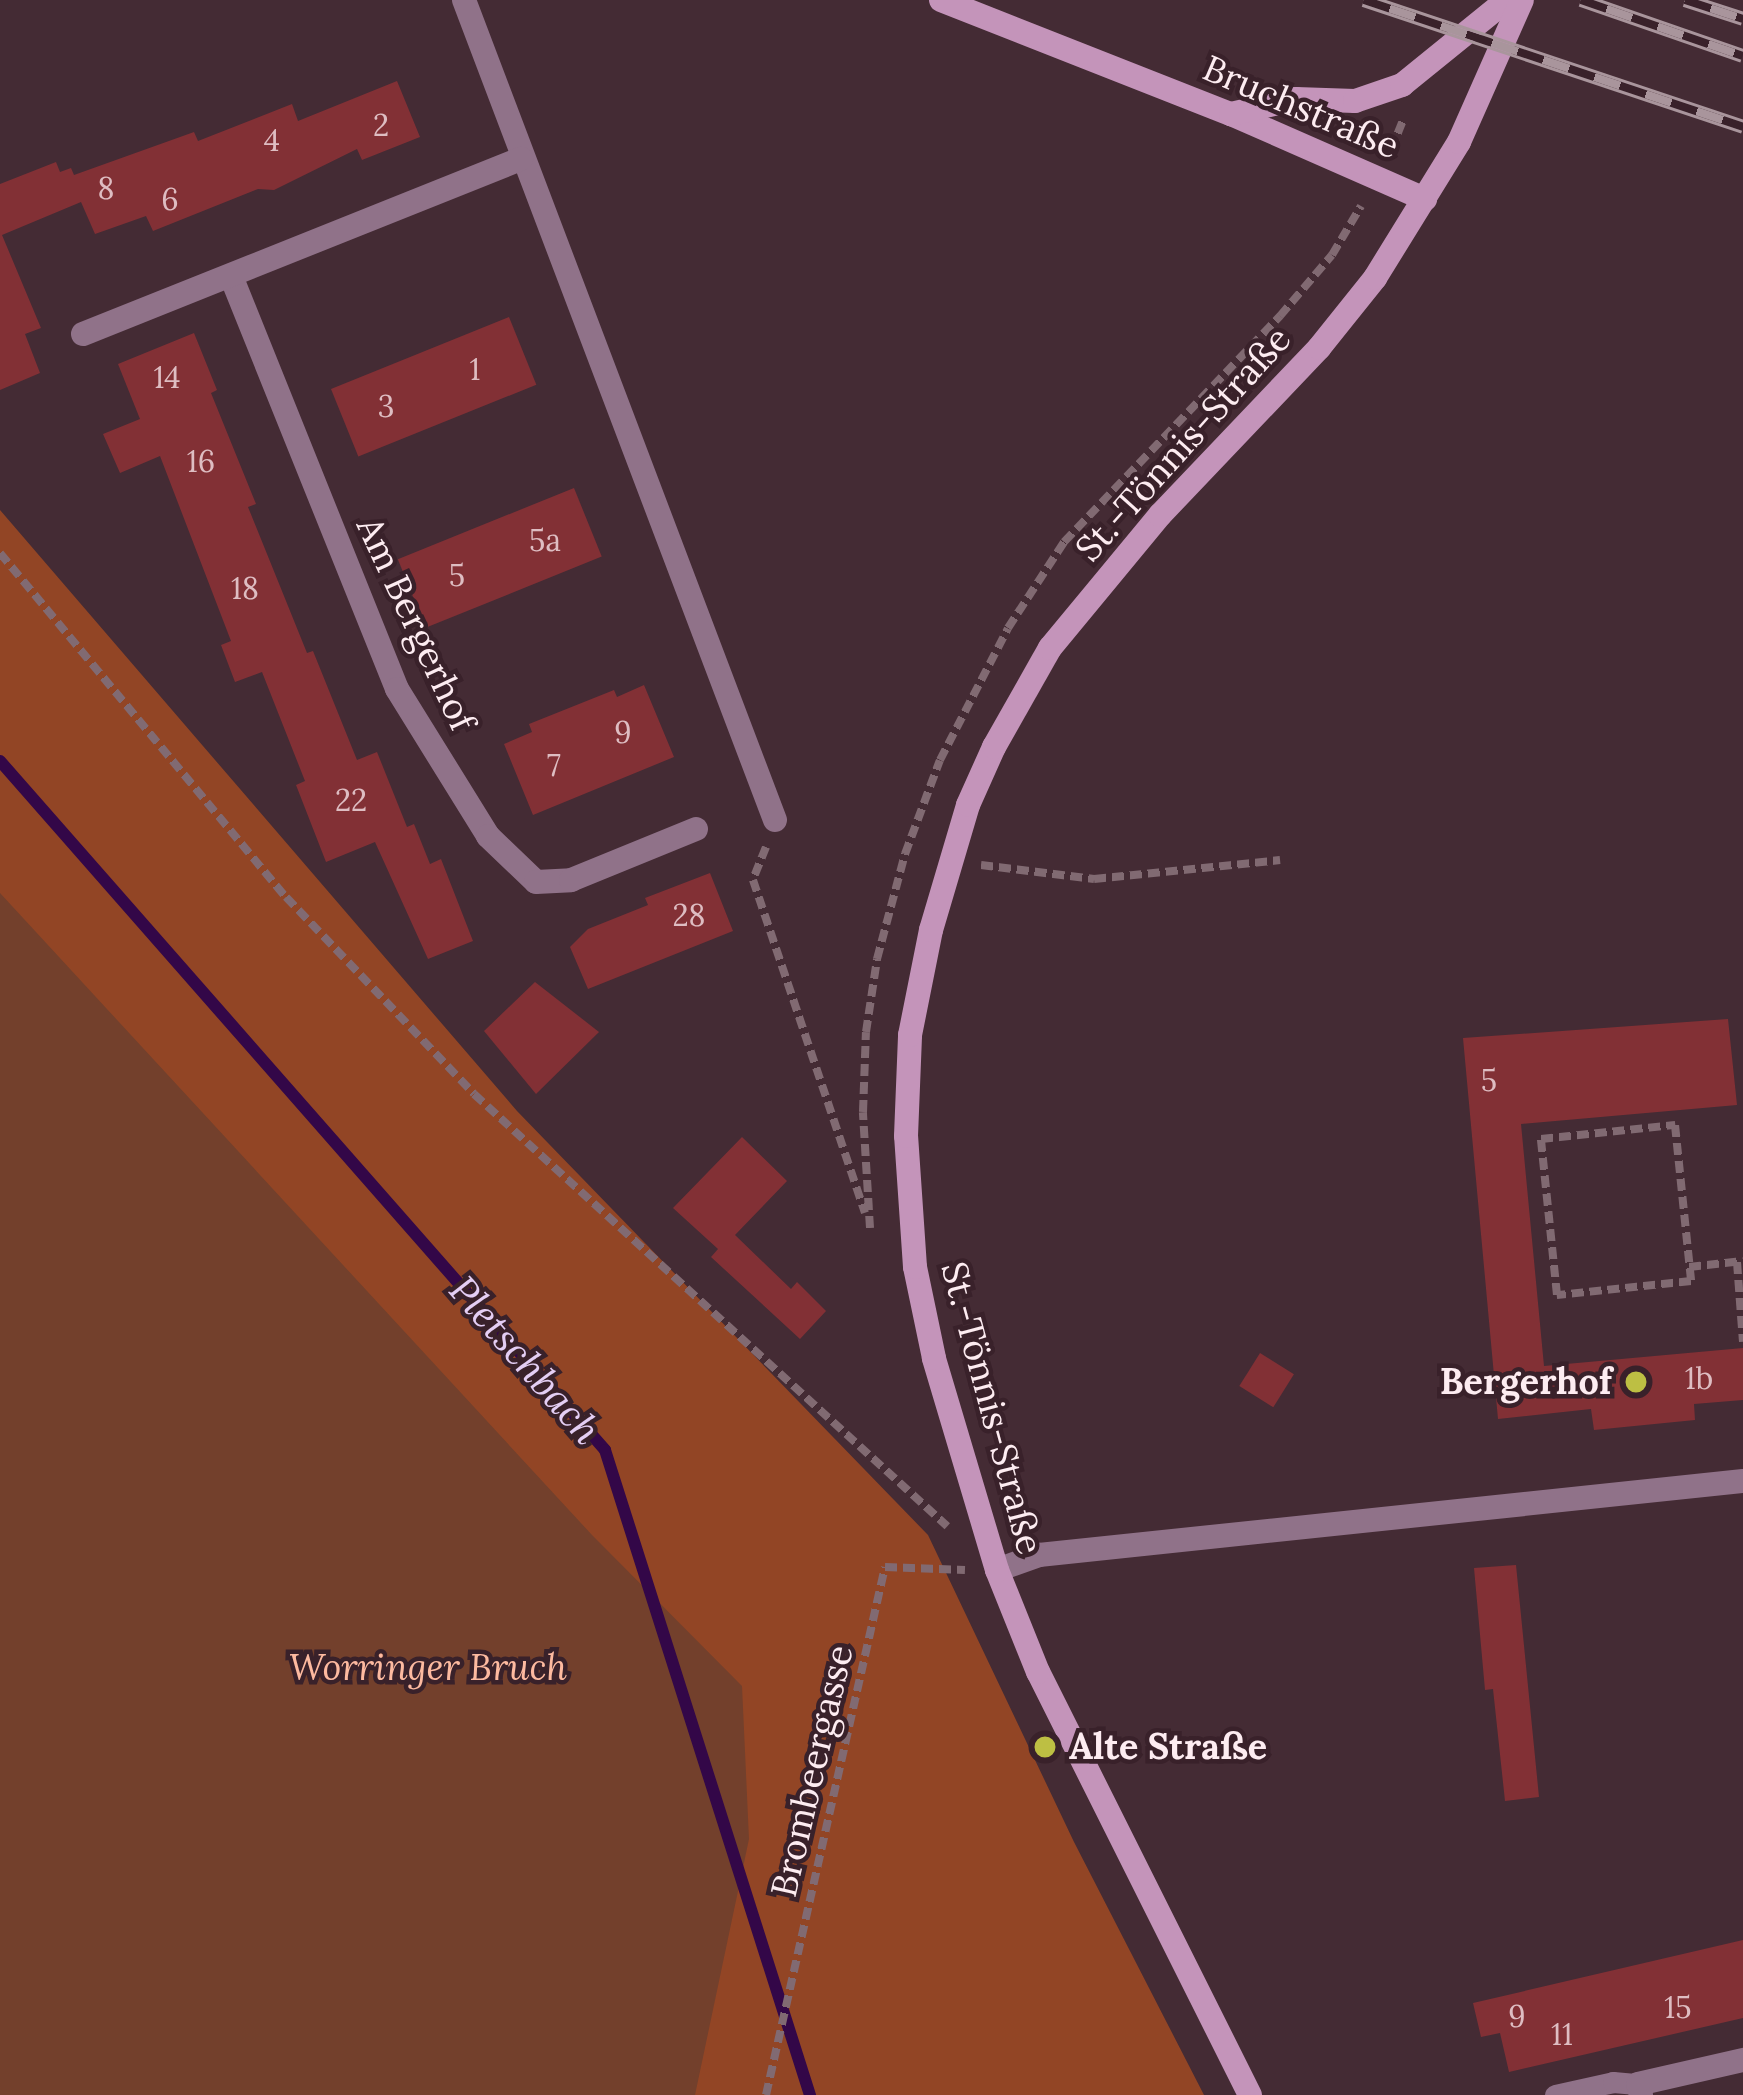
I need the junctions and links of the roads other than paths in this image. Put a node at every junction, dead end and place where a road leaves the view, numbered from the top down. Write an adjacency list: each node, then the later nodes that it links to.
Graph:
1 (464, 0): 6 (street)
2 (941, 0): 5 (main road, Bruchstraße)
3 (1507, 0): 5 (main road)
4 (1522, 0): 7 (main road, Bruchstraße)
5 (1231, 114): 7 (main road, Bruchstraße)
6 (521, 159): 8 (street); 10 (street)
7 (1425, 200): 13 (main road, St.-Tönnis-Straße)
8 (231, 277): 9 (street); 11 (street, Am Bergerhof)
9 (83, 334)
10 (776, 820)
11 (696, 829)
12 (1743, 1481): 13 (street)
13 (997, 1570): 16 (main road, St.-Tönnis-Straße)
14 (1743, 2060): 15 (street)
15 (1640, 2090): 17 (lane)
16 (1250, 2095)
17 (1555, 2095)

